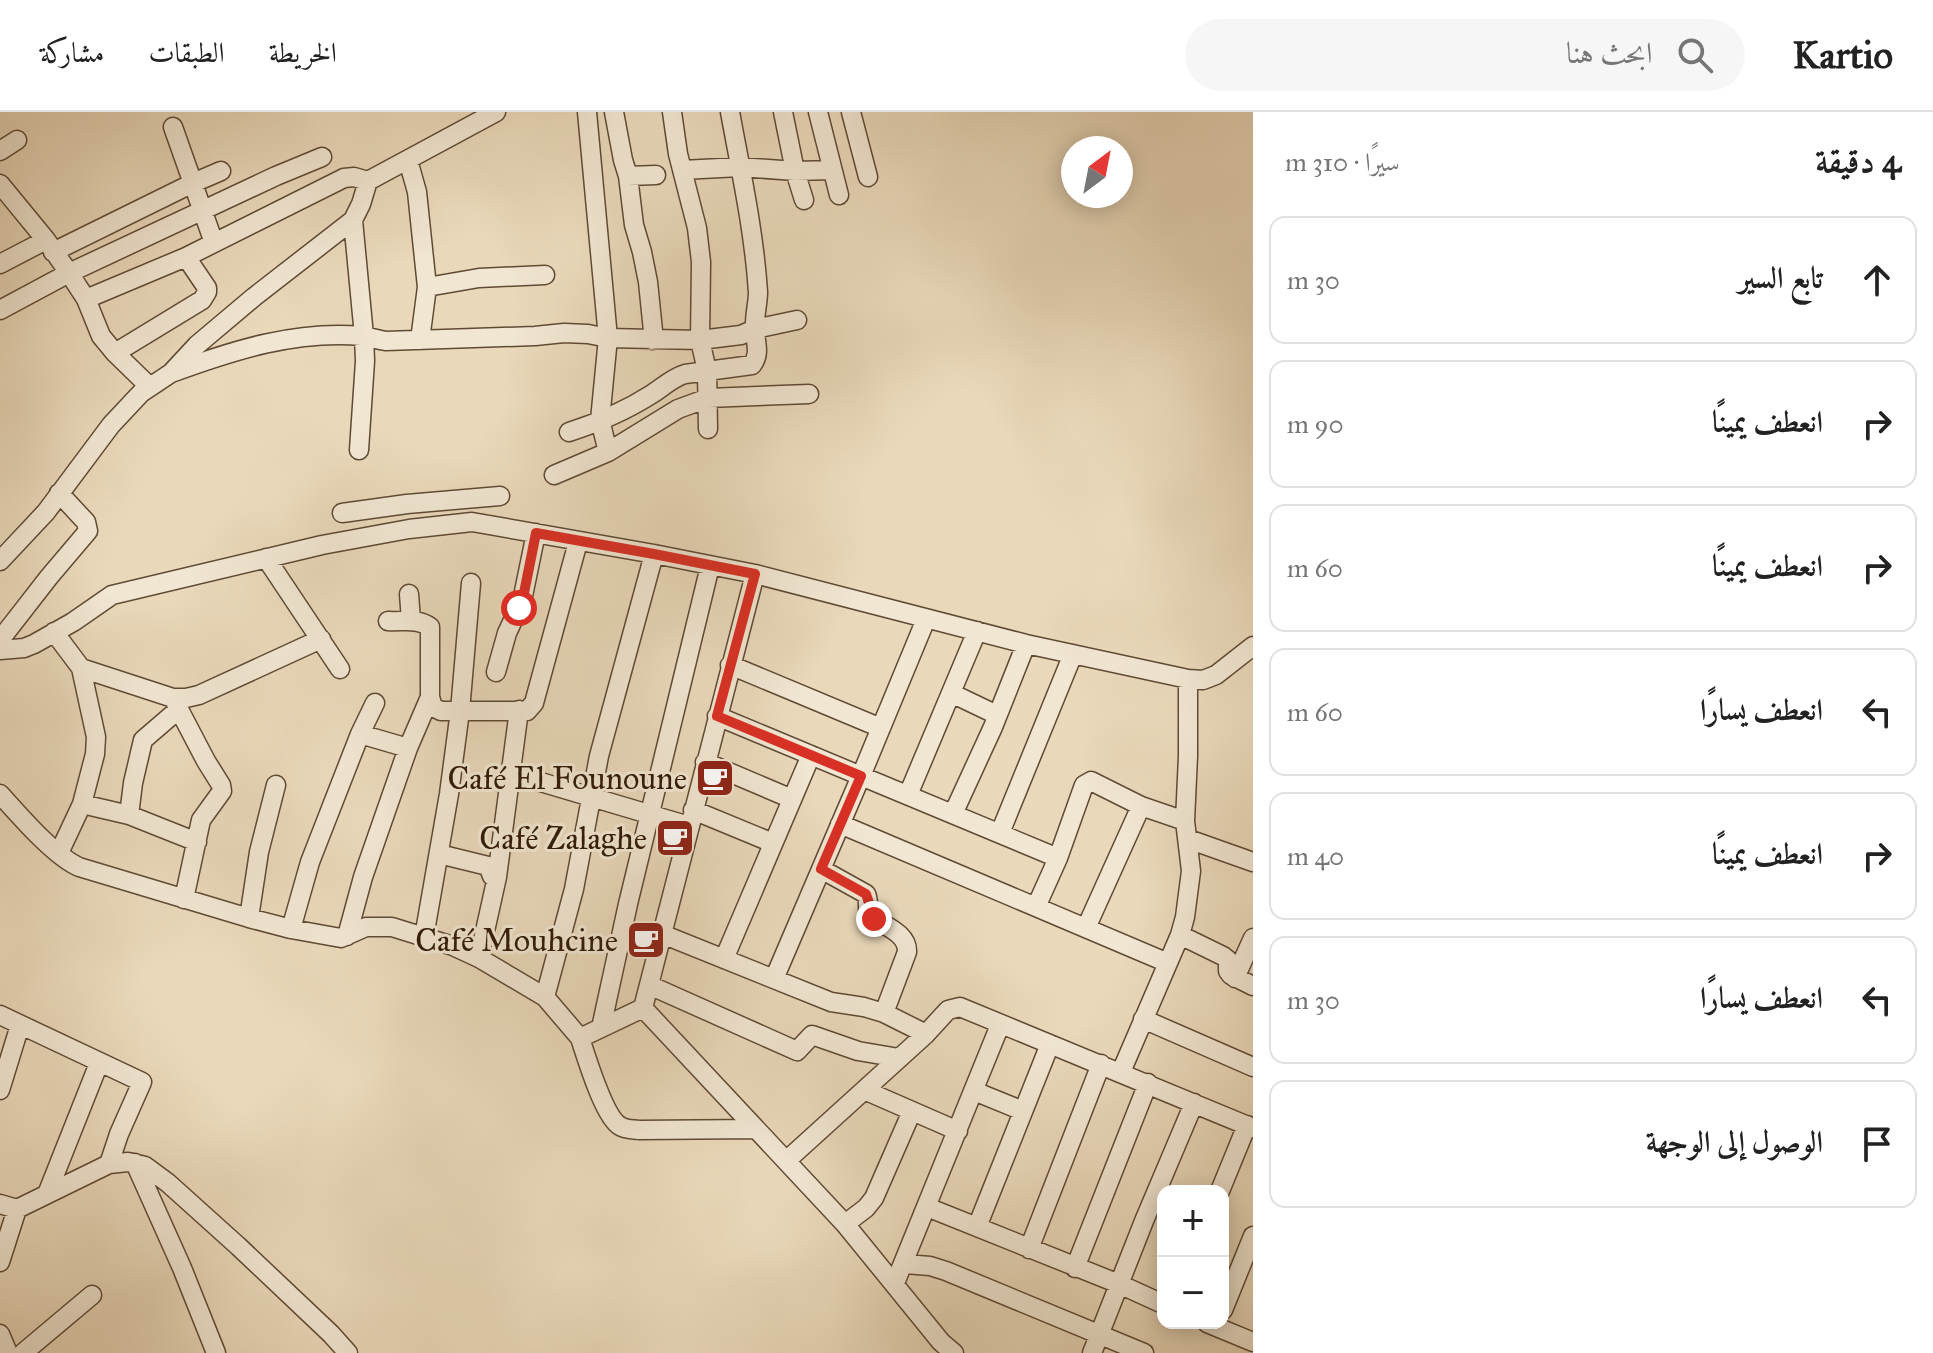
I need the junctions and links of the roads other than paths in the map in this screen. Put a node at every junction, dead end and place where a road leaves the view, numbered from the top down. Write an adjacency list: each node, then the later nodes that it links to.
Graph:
1 (496, 112): 13 (street)
2 (587, 112): 42 (street)
3 (614, 112): 20 (street)
4 (672, 112): 15 (street)
5 (730, 112): 14 (street)
6 (783, 112): 18 (street)
7 (818, 112): 16 (street)
8 (851, 112): 21 (street)
9 (173, 127): 23 (street)
10 (17, 140): 11 (street)
11 (0, 151)
12 (322, 157): 28 (street)
13 (408, 160): 22 (street); 36 (street)
14 (740, 167): 15 (street); 18 (street); 40 (street)
15 (682, 170): 45 (street)
16 (832, 170): 18 (street); 25 (street)
17 (221, 171): 23 (street)
18 (795, 171): 26 (street)
19 (656, 175): 20 (street)
20 (628, 176): 44 (street)
21 (868, 177)
22 (368, 181): 29 (street); 30 (street)
23 (193, 183): 28 (street); 31 (street)
24 (0, 184): 27 (street)
25 (839, 195)
26 (804, 200)
27 (6, 205): 31 (street)
28 (203, 210): 30 (street); 34 (street)
29 (353, 220): 41 (street); 48 (street)
30 (214, 243): 32 (street)
31 (50, 246): 33 (street); 34 (street)
32 (186, 257): 37 (street); 46 (street)
33 (0, 264)
34 (69, 273): 37 (street); 38 (street)
35 (545, 275): 36 (street)
36 (427, 287): 43 (street)
37 (86, 299): 46 (street)
38 (0, 310)
39 (797, 320): 40 (street)
40 (755, 329): 45 (street); 47 (street)
41 (364, 336): 43 (street); 48 (street); 55 (street)
42 (608, 338): 43 (street); 44 (street); 52 (street)
43 (420, 340)
44 (652, 340): 45 (street)
45 (700, 340): 47 (street)
46 (115, 353): 49 (street)
47 (707, 371): 51 (street); 52 (street)
48 (171, 373): 49 (street)
49 (150, 387): 58 (street)
50 (809, 394): 51 (street)
51 (708, 398): 53 (street); 56 (street)
52 (600, 420): 54 (street); 56 (street)
53 (708, 429)
54 (569, 432)
55 (359, 450)
56 (608, 452): 57 (street)
57 (554, 475)
58 (59, 493): 67 (street); 78 (street)
59 (500, 496): 60 (street)
60 (407, 504): 61 (street); 62 (street)
61 (342, 513)
62 (409, 529): 63 (street); 66 (street)
63 (536, 533): 64 (street); 87 (street)
64 (578, 542): 65 (street); 94 (street)
65 (654, 554): 68 (street); 108 (street)
66 (266, 558): 76 (street); 77 (street)
67 (0, 561)
68 (710, 566): 69 (street); 112 (street)
69 (755, 574): 72 (street); 83 (street)
70 (471, 583): 88 (street)
71 (409, 594): 73 (street)
72 (926, 619): 75 (street); 98 (street)
73 (411, 620): 74 (street); 86 (street)
74 (388, 621)
75 (977, 631): 79 (street); 90 (street)
76 (54, 632): 81 (street); 84 (street)
77 (321, 639): 85 (street); 92 (street)
78 (0, 640)
79 (1026, 644): 82 (street); 96 (street)
80 (1253, 646): 89 (street)
81 (0, 650)
82 (1073, 654): 89 (street); 118 (street)
83 (730, 665): 97 (street); 98 (street)
84 (81, 668): 92 (street); 110 (street)
85 (340, 669)
86 (430, 672): 88 (street); 91 (street)
87 (496, 672)
88 (463, 675): 95 (street)
89 (1188, 679): 117 (street)
90 (951, 693): 96 (street); 107 (street)
91 (430, 697): 95 (street); 100 (street)
92 (176, 703): 114 (street); 119 (street)
93 (375, 703): 99 (street)
94 (519, 710): 95 (street); 103 (street)
95 (460, 711): 122 (street)
96 (997, 715): 113 (street)
97 (717, 716): 101 (street); 102 (street)
98 (881, 728): 104 (street)
99 (360, 734): 100 (street); 131 (street)
100 (408, 748): 134 (street)
101 (811, 755): 104 (street); 109 (street)
102 (705, 762): 109 (street); 115 (street)
103 (510, 773): 108 (street); 126 (street)
104 (861, 776): 107 (street); 116 (street)
105 (276, 785): 129 (street)
106 (0, 794): 121 (street)
107 (908, 795): 113 (street)
108 (591, 796): 112 (street); 144 (street)
109 (792, 799): 120 (street)
110 (82, 804): 114 (street); 121 (street)
111 (1141, 806): 117 (street); 123 (street); 130 (street)
112 (650, 814): 115 (street); 151 (street)
113 (953, 814): 118 (street)
114 (129, 815): 119 (street)
115 (691, 818): 120 (street); 132 (street)
116 (840, 824): 125 (street); 128 (street)
117 (1187, 830): 124 (street); 133 (street)
118 (1000, 833): 123 (street)
119 (197, 842): 127 (street)
120 (773, 843): 138 (street)
121 (59, 853): 127 (street)
122 (439, 854): 126 (street); 135 (street)
123 (1058, 858): 128 (street)
124 (1253, 862)
125 (821, 869): 141 (street); 146 (street)
126 (497, 877): 137 (street)
127 (184, 899): 129 (street)
128 (1036, 907): 130 (street)
129 (249, 918): 131 (street)
130 (1086, 928): 139 (street)
131 (291, 929): 134 (street)
132 (662, 934): 138 (street); 142 (street)
133 (1180, 935): 139 (street); 140 (street)
134 (347, 936): 135 (street)
135 (424, 937): 137 (street)
136 (1253, 938): 140 (street)
137 (479, 958): 144 (street)
138 (724, 959): 141 (street)
139 (1168, 963): 148 (street)
140 (1235, 978): 143 (street)
141 (774, 979): 146 (street)
142 (649, 985): 145 (street); 155 (street)
143 (1253, 986)
144 (545, 997): 153 (street)
145 (643, 1008): 151 (street); 168 (street)
146 (884, 1013): 152 (street)
147 (0, 1015): 149 (street)
148 (1143, 1019): 158 (street); 159 (street)
149 (20, 1025): 156 (street); 161 (street)
150 (1000, 1025): 152 (street); 154 (street); 163 (street)
151 (601, 1028): 153 (street)
152 (926, 1034): 155 (street)
153 (580, 1038): 168 (street)
154 (1050, 1044): 157 (street); 166 (street)
155 (899, 1058): 162 (street)
156 (99, 1063): 172 (street); 174 (street)
157 (1101, 1064): 159 (street); 180 (street)
158 (1253, 1067)
159 (1121, 1072): 160 (street)
160 (1148, 1083): 164 (street); 183 (street)
161 (0, 1090)
162 (864, 1090): 165 (street); 170 (street)
163 (974, 1091): 166 (street); 169 (street)
164 (1194, 1103): 167 (street); 185 (street)
165 (912, 1111): 169 (street); 177 (street)
166 (1023, 1111): 178 (street)
167 (1250, 1126): 173 (street)
168 (756, 1129): 170 (street)
169 (958, 1131): 176 (street)
170 (786, 1161): 177 (street)
171 (135, 1163): 172 (street); 195 (street); 196 (street)
172 (109, 1164): 174 (street)
173 (1223, 1185)
174 (47, 1194): 175 (street)
175 (8, 1206): 181 (street)
176 (927, 1207): 178 (street); 182 (street)
177 (845, 1224): 184 (street)
178 (977, 1227): 180 (street)
179 (1253, 1236): 186 (street)
180 (1029, 1249): 183 (street)
181 (0, 1262)
182 (905, 1264): 184 (street); 191 (street)
183 (1075, 1268): 185 (street)
184 (895, 1283): 197 (street)
185 (1119, 1284): 188 (street); 191 (street)
186 (1229, 1291)
187 (92, 1295): 194 (street)
188 (1157, 1301)
189 (1227, 1329): 192 (street)
190 (0, 1334): 193 (street)
191 (1098, 1334): 198 (street); 199 (street)
192 (1250, 1345)
193 (8, 1353)
194 (23, 1353)
195 (216, 1353)
196 (348, 1353)
197 (954, 1353)
198 (1092, 1353)
199 (1144, 1353)

